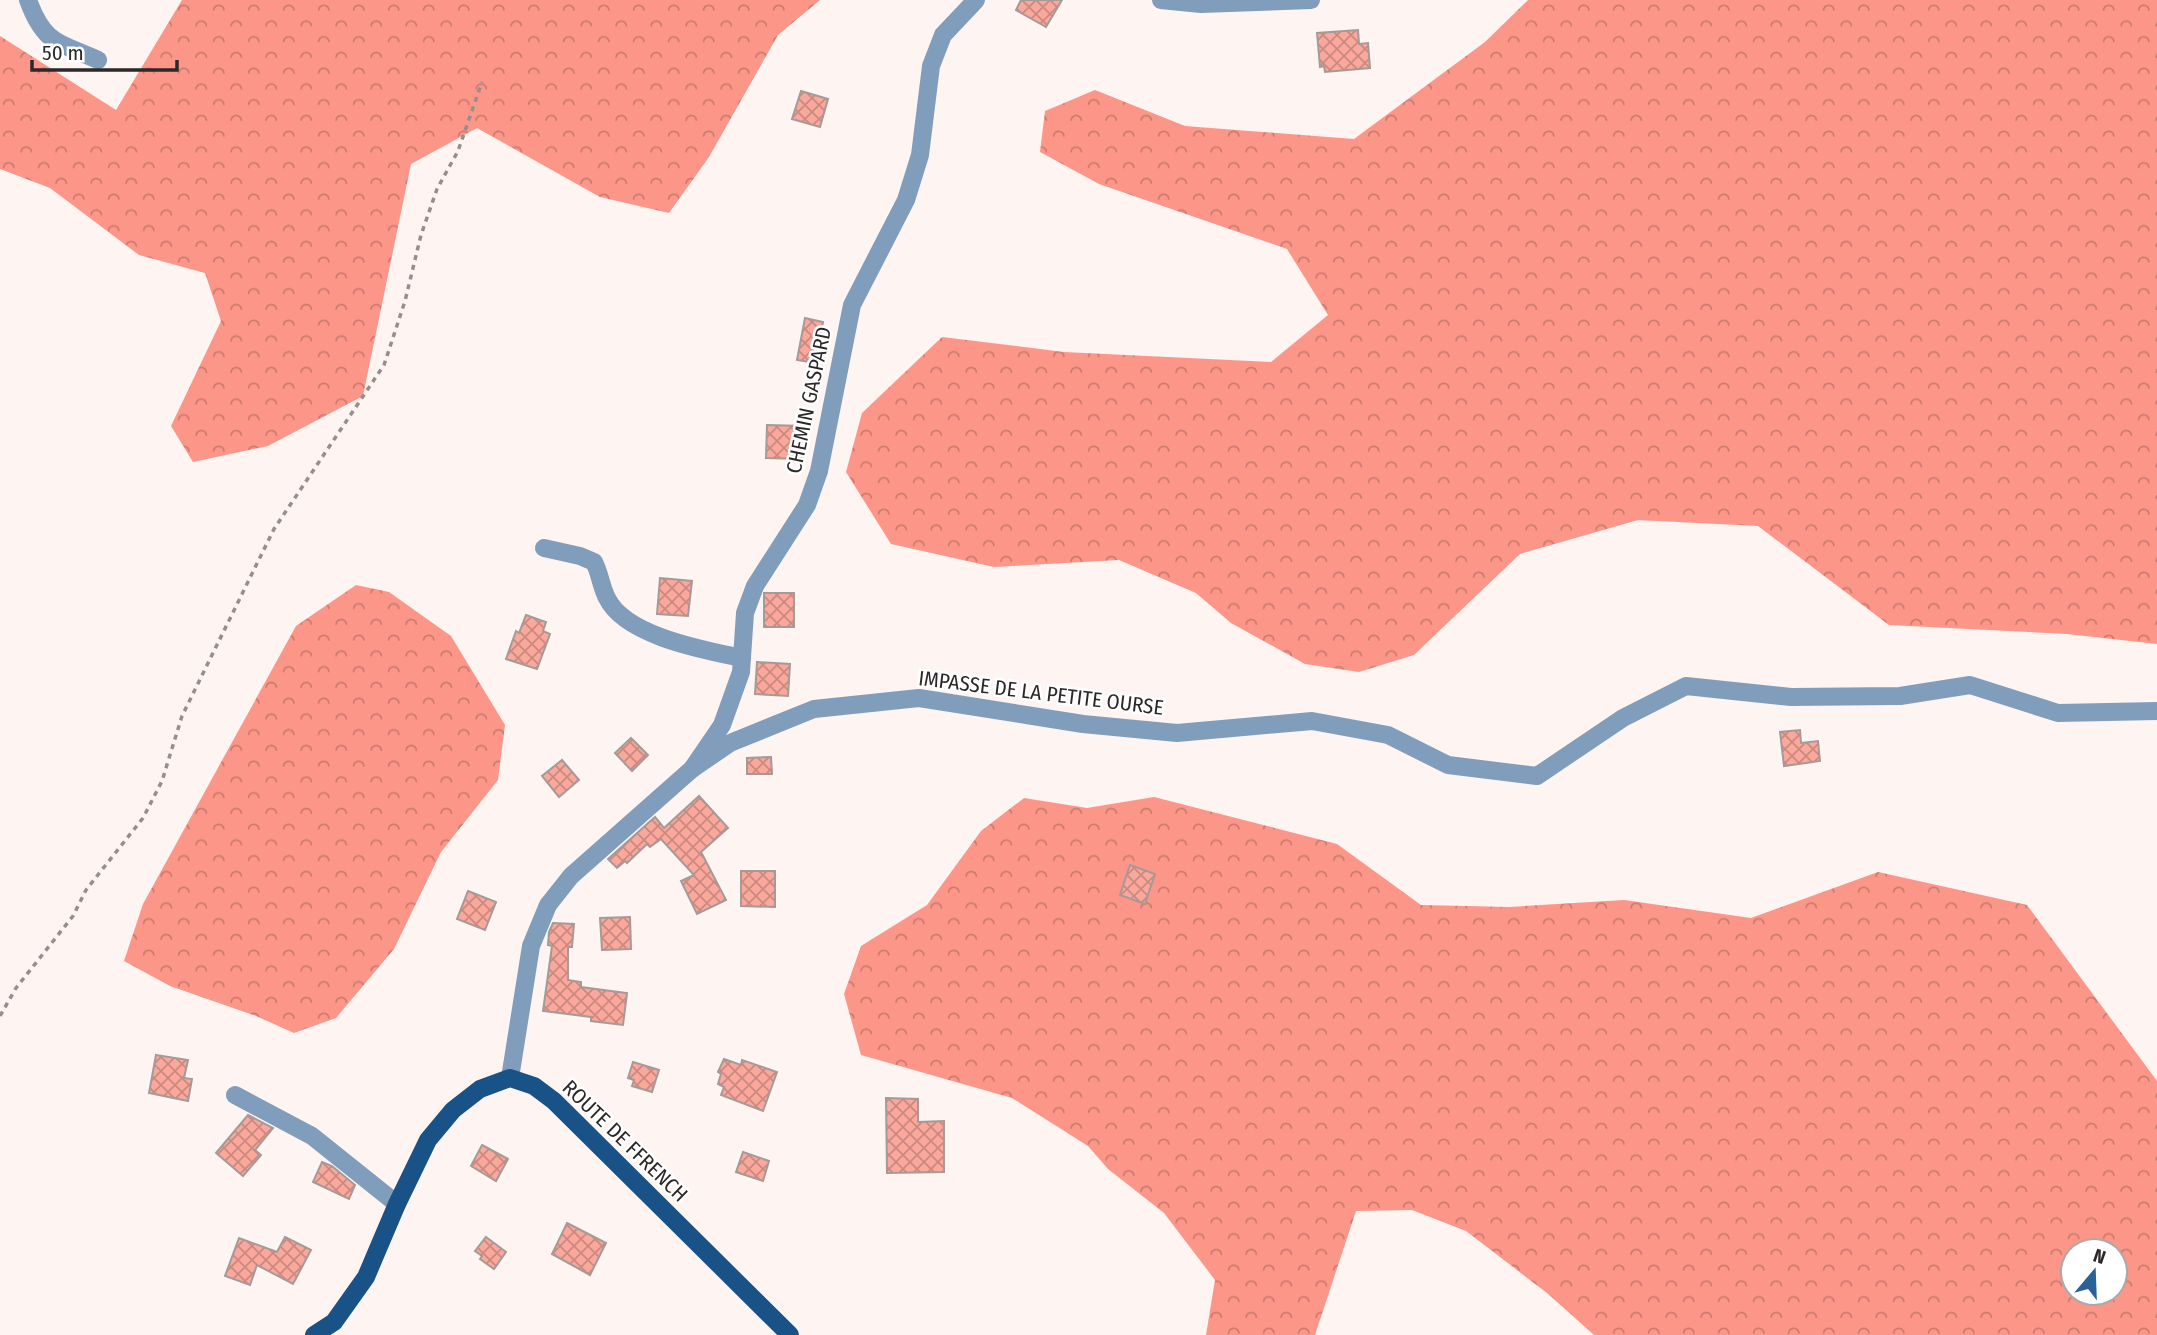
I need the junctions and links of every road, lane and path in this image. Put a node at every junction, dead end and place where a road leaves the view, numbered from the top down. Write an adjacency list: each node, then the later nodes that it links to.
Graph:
1 (28, 0): 5 (street)
2 (976, 0): 8 (street, CHEMIN GASPARD)
3 (1161, 0): 4 (street)
4 (1311, 0)
5 (98, 60)
6 (482, 82): 11 (path)
7 (544, 548): 8 (street)
8 (742, 658): 10 (street, CHEMIN GASPARD)
9 (2157, 711): 10 (street, IMPASSE DE LA PETITE OURSE)
10 (692, 769): 12 (street, CHEMIN GASPARD)
11 (0, 1016)
12 (510, 1078): 14 (main road); 16 (main road, ROUTE DE FFRENCH)
13 (235, 1095): 14 (street)
14 (397, 1204): 15 (main road)
15 (314, 1335)
16 (790, 1335)

